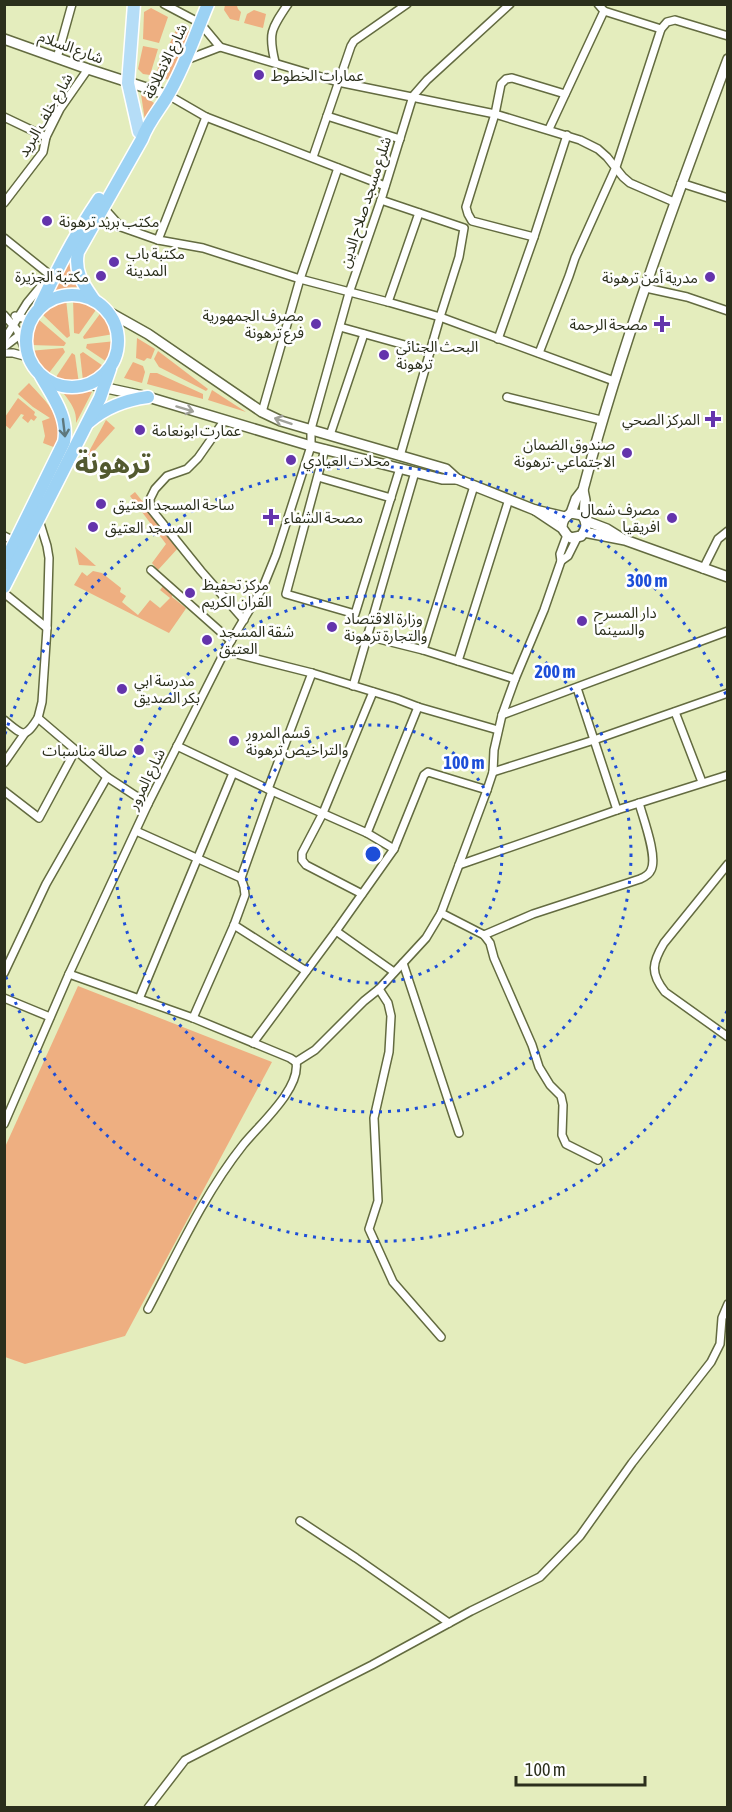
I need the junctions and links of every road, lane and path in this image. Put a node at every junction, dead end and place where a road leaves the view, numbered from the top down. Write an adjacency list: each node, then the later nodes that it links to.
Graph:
1 (72, 4): 14 (street)
2 (134, 4): 20 (main road)
3 (164, 4): 9 (street)
4 (208, 4): 9 (highway, شارع الانطلاقة)
5 (288, 4): 17 (street)
6 (407, 4): 19 (street)
7 (510, 4): 23 (street, شلرع مسجد صلاح الدين)
8 (601, 8): 10 (street); 21 (street)
9 (200, 23): 13 (street); 16 (highway, شارع الانطلاقة)
10 (661, 29): 11 (street); 34 (street)
11 (728, 36)
12 (4, 39): 14 (street, شارع السلام)
13 (220, 47): 16 (street); 17 (street)
14 (57, 58): 18 (street, شارع السلام)
15 (728, 59): 36 (street)
16 (185, 61): 22 (highway, شارع الانطلاقة)
17 (275, 62): 19 (street)
18 (88, 69): 20 (street, شارع السلام); 31 (street, شارع خلف البريد)
19 (338, 82): 23 (street); 25 (street)
20 (128, 83): 22 (street, شارع السلام); 29 (main road)
21 (565, 94): 24 (street); 28 (street)
22 (168, 95): 27 (street); 29 (highway, شارع الانطلاقة)
23 (412, 96): 24 (street); 32 (street, شلرع مسجد صلاح الدين)
24 (495, 114): 28 (street); 46 (street)
25 (327, 116): 32 (street); 33 (street)
26 (4, 117): 31 (street)
27 (206, 117): 33 (street); 48 (street)
28 (549, 129): 30 (street)
29 (142, 130): 42 (highway); 49 (highway)
30 (567, 135): 34 (street); 46 (street)
31 (46, 137): 41 (street, شارع خلف البريد)
32 (400, 139): 37 (street, شلرع مسجد صلاح الدين)
33 (313, 157): 35 (street)
34 (616, 167): 40 (street); 69 (street)
35 (338, 168): 37 (street); 50 (street)
36 (681, 183): 38 (street); 40 (street)
37 (385, 186): 39 (street, شلرع مسجد صلاح الدين)
38 (728, 198)
39 (381, 200): 43 (street); 52 (street, شلرع مسجد صلاح الدين)
40 (674, 202): 51 (street)
41 (4, 203)
42 (103, 207): 44 (highway); 45 (street)
43 (419, 213): 54 (street); 59 (street)
44 (94, 221): 45 (street); 53 (highway)
45 (122, 227): 48 (street)
46 (534, 237): 64 (street)
47 (4, 238): 49 (street)
48 (158, 240): 50 (street)
49 (54, 271): 55 (highway); 61 (street)
50 (300, 279): 52 (street); 78 (street)
51 (646, 288): 57 (street); 73 (street)
52 (349, 293): 54 (street); 62 (street, شلرع مسجد صلاح الدين)
53 (94, 300): 55 (highway); 56 (highway)
54 (388, 302): 59 (street)
55 (40, 306): 61 (highway)
56 (108, 310): 71 (highway); 78 (street)
57 (728, 311)
58 (5, 316): 60 (street); 61 (street)
59 (440, 318): 64 (street); 67 (street)
60 (13, 325): 61 (street); 61 (street); 65 (street)
61 (23, 326): 66 (street); 70 (highway)
62 (340, 327): 63 (street); 82 (street, شلرع مسجد صلاح الدين)
63 (364, 334): 67 (street); 83 (street)
64 (498, 339): 69 (street)
65 (4, 340)
66 (4, 347)
67 (430, 352): 86 (street)
68 (4, 353): 70 (street)
69 (538, 353): 73 (street)
70 (27, 354): 72 (highway)
71 (110, 367): 74 (highway); 75 (highway)
72 (41, 375): 74 (highway); 101 (highway, one-way to 101)
73 (614, 381): 79 (street)
74 (88, 384): 75 (street)
75 (104, 387): 76 (street); 81 (highway)
76 (148, 397): 80 (street, one-way to 80); 81 (highway)
77 (507, 397): 79 (street)
78 (262, 412): 82 (street, one-way to 78)
79 (601, 420): 92 (street)
80 (224, 421): 84 (street); 109 (street)
81 (86, 425): 98 (highway)
82 (310, 429): 83 (street); 84 (street, شلرع مسجد صلاح الدين)
83 (330, 435): 86 (street)
84 (311, 446): 85 (street); 109 (street, شارع المرور)
85 (325, 449): 87 (street); 89 (street)
86 (400, 456): 90 (street)
87 (400, 468): 88 (street); 93 (street)
88 (416, 472): 90 (street); 112 (street)
89 (318, 477): 93 (street); 93 (street)
90 (457, 479): 91 (street)
91 (474, 486): 94 (street); 115 (street)
92 (583, 490): 96 (street); 97 (street)
93 (391, 498)
94 (509, 500): 95 (street); 116 (street)
95 (535, 510): 96 (street); 100 (street)
96 (568, 515): 97 (street); 100 (street)
97 (585, 519): 100 (street); 102 (street)
98 (39, 520): 107 (highway); 110 (street)
99 (728, 531): 104 (street)
100 (572, 533): 102 (street); 118 (street)
101 (10, 539): 103 (highway)
102 (625, 540): 104 (street)
103 (4, 564)
104 (703, 569): 106 (street)
105 (152, 570): 113 (street)
106 (728, 577)
107 (4, 587)
108 (4, 593): 110 (street)
109 (244, 620): 113 (street, شارع المرور)
110 (48, 628): 126 (street)
111 (728, 631): 120 (street)
112 (367, 636): 115 (street); 119 (street)
113 (231, 641): 114 (street, شارع المرور)
114 (225, 651): 117 (street); 131 (street, شارع المرور)
115 (423, 651): 116 (street)
116 (458, 661): 118 (street)
117 (312, 673): 119 (street); 139 (street)
118 (515, 679): 125 (street)
119 (353, 686): 121 (street)
120 (577, 688): 125 (street); 130 (street)
121 (373, 692): 123 (street); 145 (street)
122 (728, 693): 124 (street)
123 (418, 707): 128 (street); 147 (street)
124 (675, 712): 130 (street); 138 (street)
125 (502, 715): 128 (street)
126 (38, 718): 129 (street); 132 (street)
127 (4, 720): 129 (street)
128 (498, 730): 134 (street)
129 (25, 733): 133 (street)
130 (594, 740): 134 (street); 144 (street)
131 (177, 746): 135 (street); 143 (street, شارع المرور)
132 (75, 751): 137 (street); 141 (street)
133 (4, 763)
134 (493, 772): 140 (street)
135 (233, 773): 139 (street); 149 (street)
136 (728, 775): 138 (street)
137 (107, 777): 143 (street); 161 (street)
138 (702, 782): 142 (street)
139 (270, 790): 145 (street); 152 (street)
140 (487, 790): 148 (street); 151 (street)
141 (4, 792)
142 (639, 803): 144 (street); 157 (street)
143 (148, 804): 146 (street, شارع المرور)
144 (617, 810): 151 (street)
145 (324, 813): 147 (street); 153 (street)
146 (136, 831): 149 (street); 162 (street, شارع المرور)
147 (367, 833): 148 (street)
148 (394, 849): 153 (street)
149 (198, 859): 152 (street); 165 (street)
150 (728, 864): 168 (street)
151 (459, 865): 154 (street)
152 (241, 878): 155 (street)
153 (362, 894): 156 (street)
154 (441, 913): 157 (street); 158 (street)
155 (234, 925): 159 (street); 167 (street)
156 (336, 931): 159 (street); 160 (street)
157 (484, 935): 173 (street)
158 (403, 963): 160 (street); 172 (street)
159 (306, 971): 169 (street)
160 (394, 972): 163 (street)
161 (4, 973)
162 (69, 974): 165 (street); 166 (street, شارع المرور)
163 (379, 989): 170 (street); 176 (street)
164 (4, 998): 166 (street)
165 (139, 999): 167 (street)
166 (50, 1017): 171 (street, شارع المرور)
167 (193, 1018): 169 (street)
168 (728, 1037)
169 (253, 1043): 170 (street)
170 (296, 1062): 175 (street)
171 (4, 1124)
172 (459, 1134)
173 (598, 1160)
174 (728, 1304): 178 (street)
175 (148, 1309)
176 (441, 1337)
177 (300, 1521): 178 (street)
178 (449, 1623): 179 (street)
179 (148, 1808)

